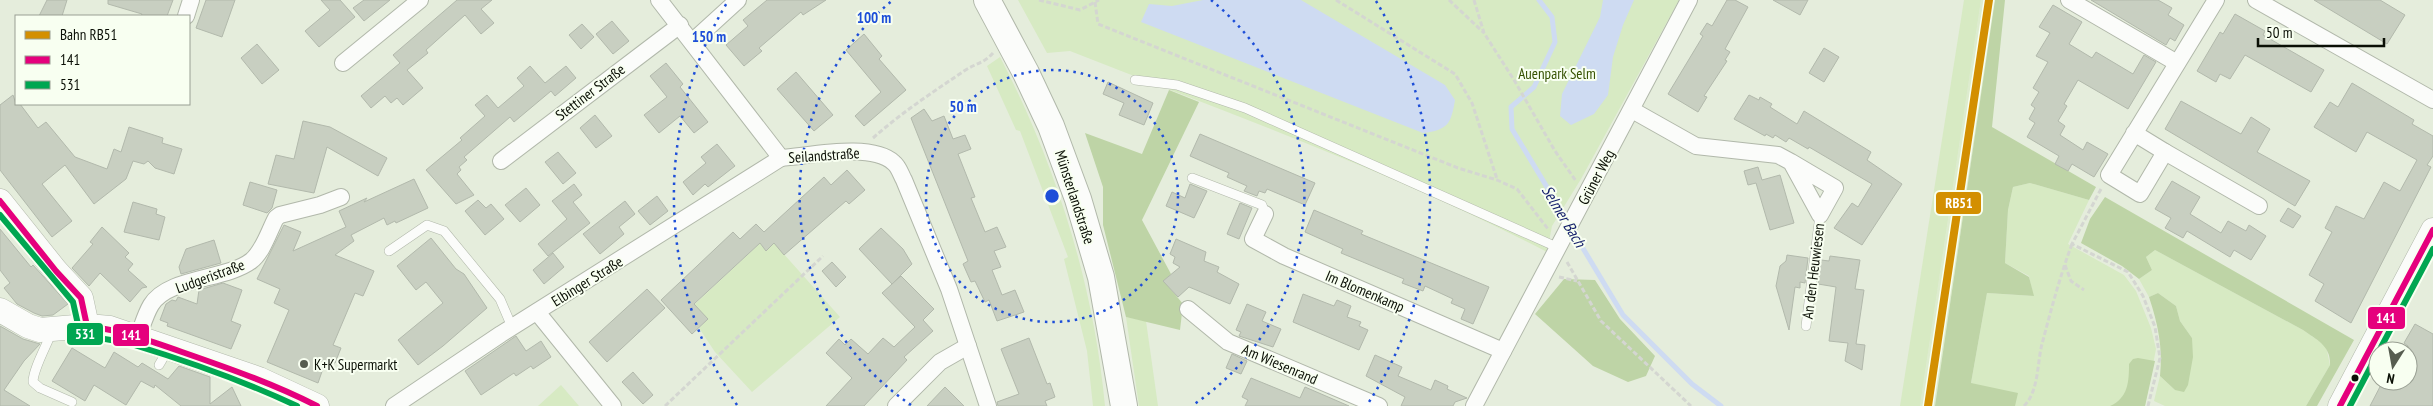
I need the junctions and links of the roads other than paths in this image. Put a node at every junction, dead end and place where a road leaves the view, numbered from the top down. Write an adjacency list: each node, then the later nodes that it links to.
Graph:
1 (191, 0): 10 (street)
2 (420, 0): 13 (street)
3 (659, 0): 11 (street, Seilandstraße)
4 (738, 0): 12 (street)
5 (988, 0): 48 (main road, Münsterlandstraße)
6 (1689, 0): 17 (street, Grüner Weg)
7 (2069, 0): 14 (street)
8 (2216, 0): 14 (street)
9 (2256, 0): 16 (street)
10 (186, 15)
11 (680, 25): 12 (street, Seilandstraße); 21 (street, Stettiner Straße)
12 (692, 42): 20 (street, Seilandstraße)
13 (343, 63)
14 (2177, 63): 18 (street)
15 (1135, 80): 30 (lane)
16 (2433, 100)
17 (1632, 110): 22 (street, An den Heuwiesen); 30 (street, Grüner Weg)
18 (2134, 133): 19 (street); 19 (street)
19 (2165, 152): 26 (street)
20 (781, 158): 34 (street, Elbinger Straße); 40 (street, Seilandstraße)
21 (501, 160)
22 (1791, 162): 28 (street, An den Heuwiesen); 28 (street, An den Heuwiesen)
23 (1192, 178): 27 (lane)
24 (341, 197): 39 (street, Ludgeristraße)
25 (0, 201): 35 (street)
26 (2259, 206)
27 (1265, 214): 41 (street, Im Blomenkamp)
28 (1820, 215): 36 (lane, An den Heuwiesen)
29 (2433, 230): 51 (street)
30 (1560, 245): 41 (street, Grüner Weg)
31 (388, 251): 37 (lane)
32 (1188, 309): 49 (street, Am Wiesenrand)
33 (0, 310): 38 (street)
34 (536, 312): 37 (street, Elbinger Straße); 45 (street)
35 (87, 326): 38 (street); 39 (street)
36 (1806, 326)
37 (512, 327): 44 (street, Elbinger Straße)
38 (52, 330): 42 (lane)
39 (138, 337): 43 (street)
40 (968, 346): 46 (street); 47 (street, Seilandstraße)
41 (1503, 351): 50 (street, Grüner Weg)
42 (72, 402)
43 (317, 406)
44 (394, 406)
45 (613, 406)
46 (896, 406)
47 (988, 406)
48 (1124, 406)
49 (1378, 406)
50 (1474, 406)
51 (2340, 406)

